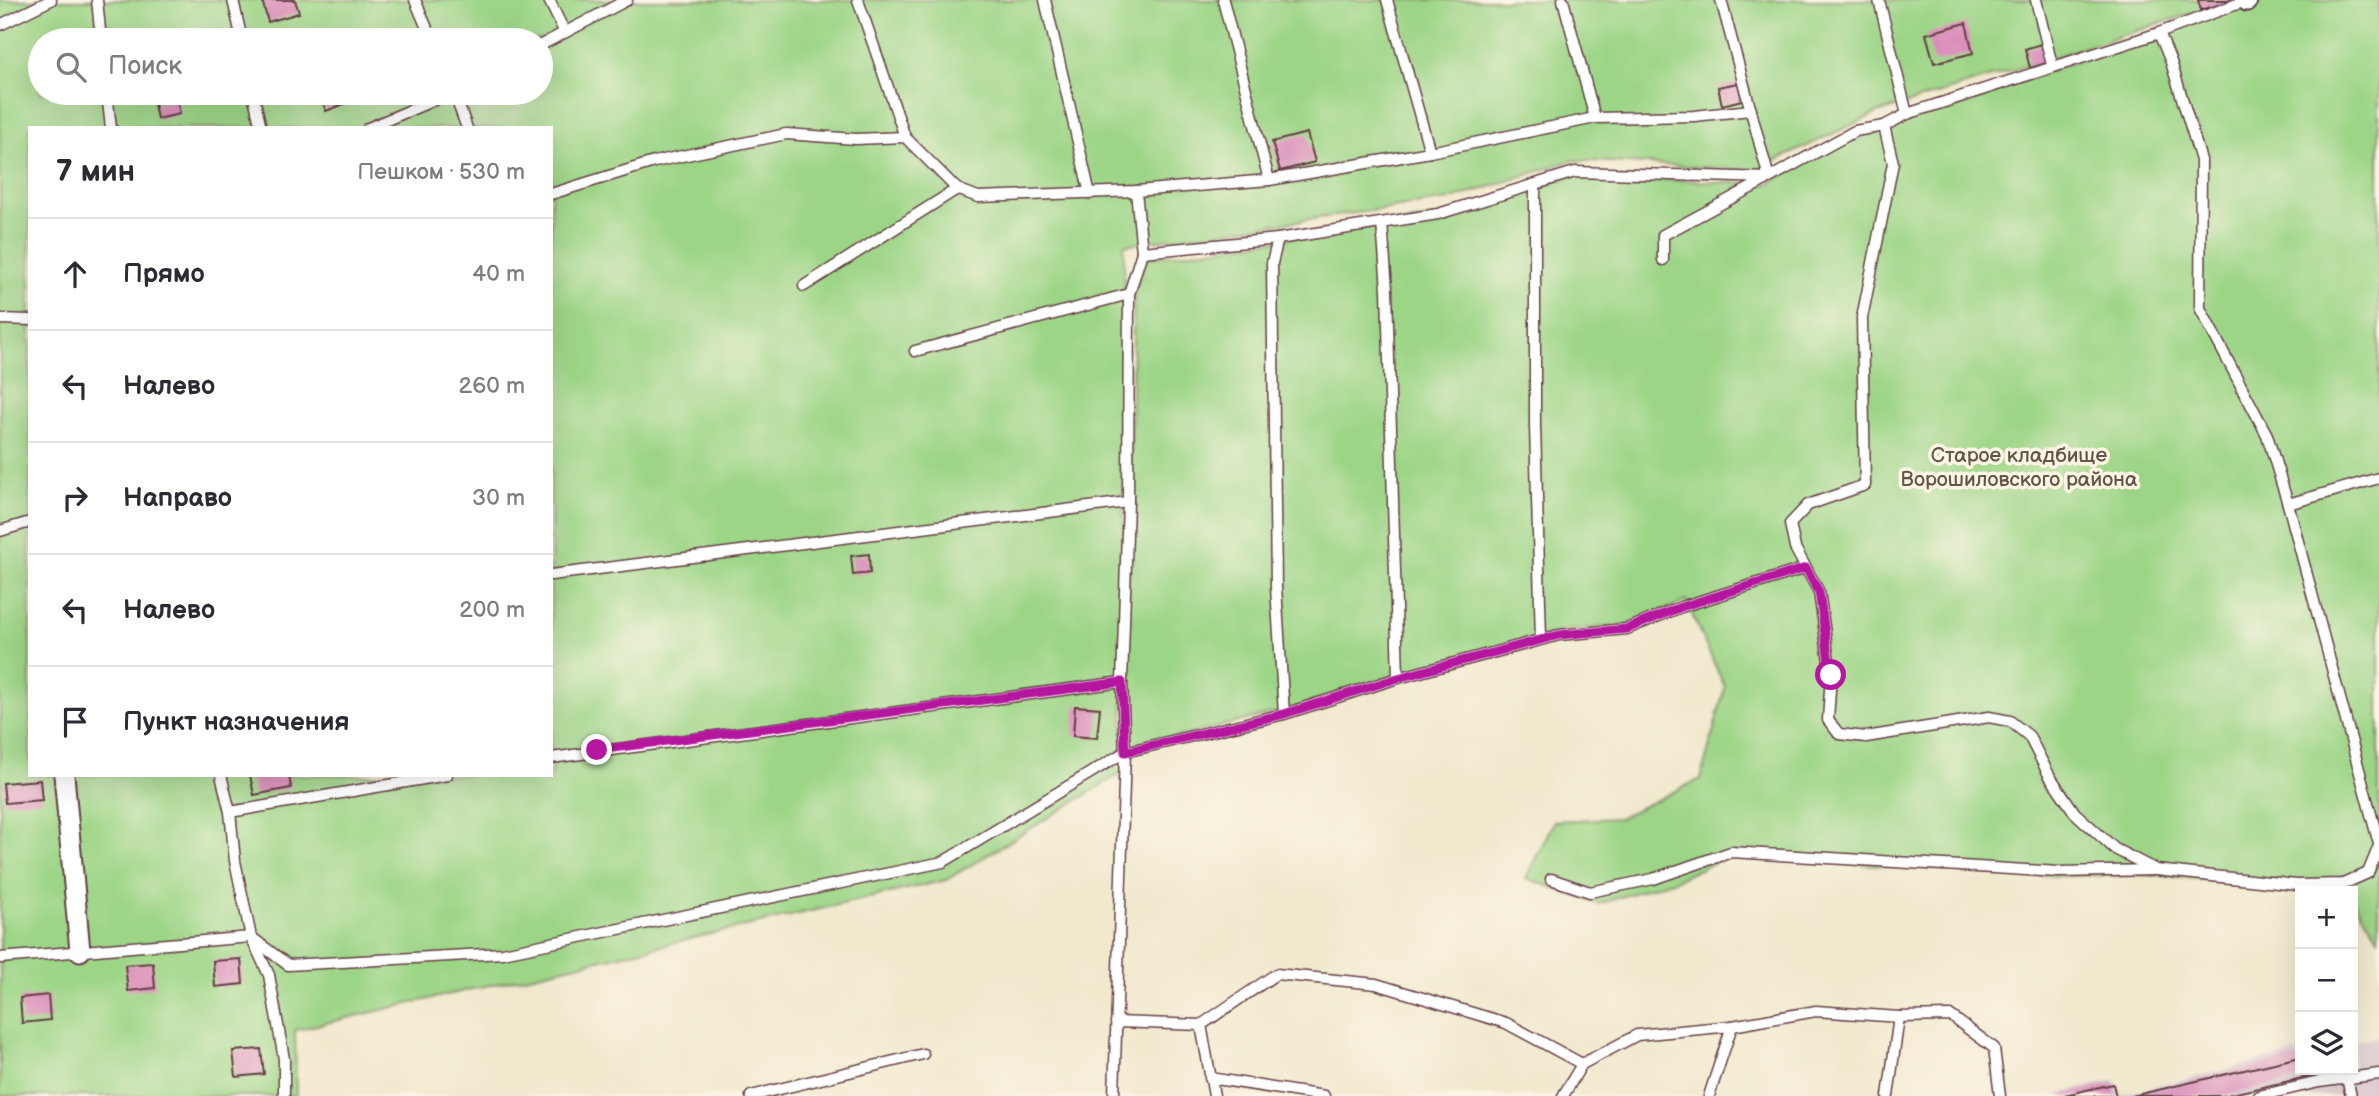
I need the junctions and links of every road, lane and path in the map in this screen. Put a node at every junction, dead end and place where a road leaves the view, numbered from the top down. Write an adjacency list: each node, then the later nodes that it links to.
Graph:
1 (51, 0): 16 (lane)
2 (97, 0): 17 (lane)
3 (233, 0): 18 (lane)
4 (415, 0): 19 (lane)
5 (549, 0): 20 (lane)
6 (627, 0): 20 (lane)
7 (858, 0): 36 (lane)
8 (1045, 0): 44 (lane)
9 (1223, 0): 39 (lane)
10 (1387, 0): 37 (lane)
11 (1563, 0): 30 (lane)
12 (1721, 0): 28 (lane)
13 (1879, 0): 29 (lane)
14 (2036, 0): 23 (lane)
15 (2247, 0): 21 (lane)
16 (0, 25)
17 (100, 28)
18 (239, 28)
19 (427, 28)
20 (564, 32): 22 (lane)
21 (2159, 33): 23 (lane); 56 (lane)
22 (553, 38)
23 (2052, 65): 29 (lane)
24 (108, 105): 31 (lane)
25 (256, 105): 32 (lane)
26 (423, 105): 33 (lane)
27 (457, 105): 34 (lane)
28 (1751, 110): 30 (lane); 38 (lane)
29 (1907, 114): 35 (lane)
30 (1595, 118): 37 (lane)
31 (111, 126)
32 (261, 126)
33 (373, 126)
34 (466, 126)
35 (1884, 127): 38 (lane); 59 (lane)
36 (905, 137): 41 (lane); 43 (lane)
37 (1430, 152): 39 (lane)
38 (1769, 178): 40 (lane); 48 (lane)
39 (1269, 180): 42 (lane)
40 (1535, 185): 45 (lane); 61 (lane)
41 (957, 189): 44 (lane); 49 (lane)
42 (1136, 191): 44 (lane); 47 (lane)
43 (553, 193)
44 (1090, 194)
45 (1382, 223): 46 (lane); 62 (lane)
46 (1278, 239): 47 (lane); 64 (lane)
47 (1142, 252): 50 (lane)
48 (1663, 260)
49 (804, 286)
50 (1129, 294): 53 (lane); 55 (lane)
51 (0, 319): 52 (lane)
52 (28, 320)
53 (915, 351)
54 (2379, 478): 56 (lane)
55 (1128, 502): 60 (lane); 63 (lane)
56 (2288, 504): 71 (lane)
57 (28, 523): 58 (lane)
58 (0, 531)
59 (1806, 568): 61 (lane); 72 (lane)
60 (553, 575)
61 (1541, 639): 62 (lane)
62 (1398, 678): 64 (lane)
63 (1122, 682): 65 (lane); 66 (lane)
64 (1284, 714): 65 (lane)
65 (1125, 752): 74 (lane); 78 (lane)
66 (553, 758)
67 (64, 777): 75 (street)
68 (221, 777): 70 (lane)
69 (435, 777): 70 (lane)
70 (230, 812): 74 (lane)
71 (2379, 845): 72 (lane)
72 (2156, 870): 73 (lane)
73 (1551, 879)
74 (251, 937): 75 (lane); 87 (lane)
75 (80, 951): 76 (lane)
76 (0, 958)
77 (1899, 1017): 80 (lane); 94 (lane); 95 (lane)
78 (1116, 1022): 79 (lane); 89 (lane)
79 (1201, 1025): 82 (lane); 84 (lane)
80 (1732, 1026): 82 (lane); 93 (lane)
81 (923, 1054): 88 (lane)
82 (1581, 1063): 92 (lane)
83 (2379, 1074): 85 (lane)
84 (1210, 1078): 90 (lane); 91 (lane)
85 (2347, 1078): 86 (lane); 97 (lane)
86 (2281, 1093): 96 (lane)
87 (284, 1096)
88 (751, 1096)
89 (1114, 1096)
90 (1214, 1096)
91 (1324, 1096)
92 (1563, 1096)
93 (1709, 1096)
94 (1888, 1096)
95 (2000, 1096)
96 (2259, 1096)
97 (2351, 1096)

